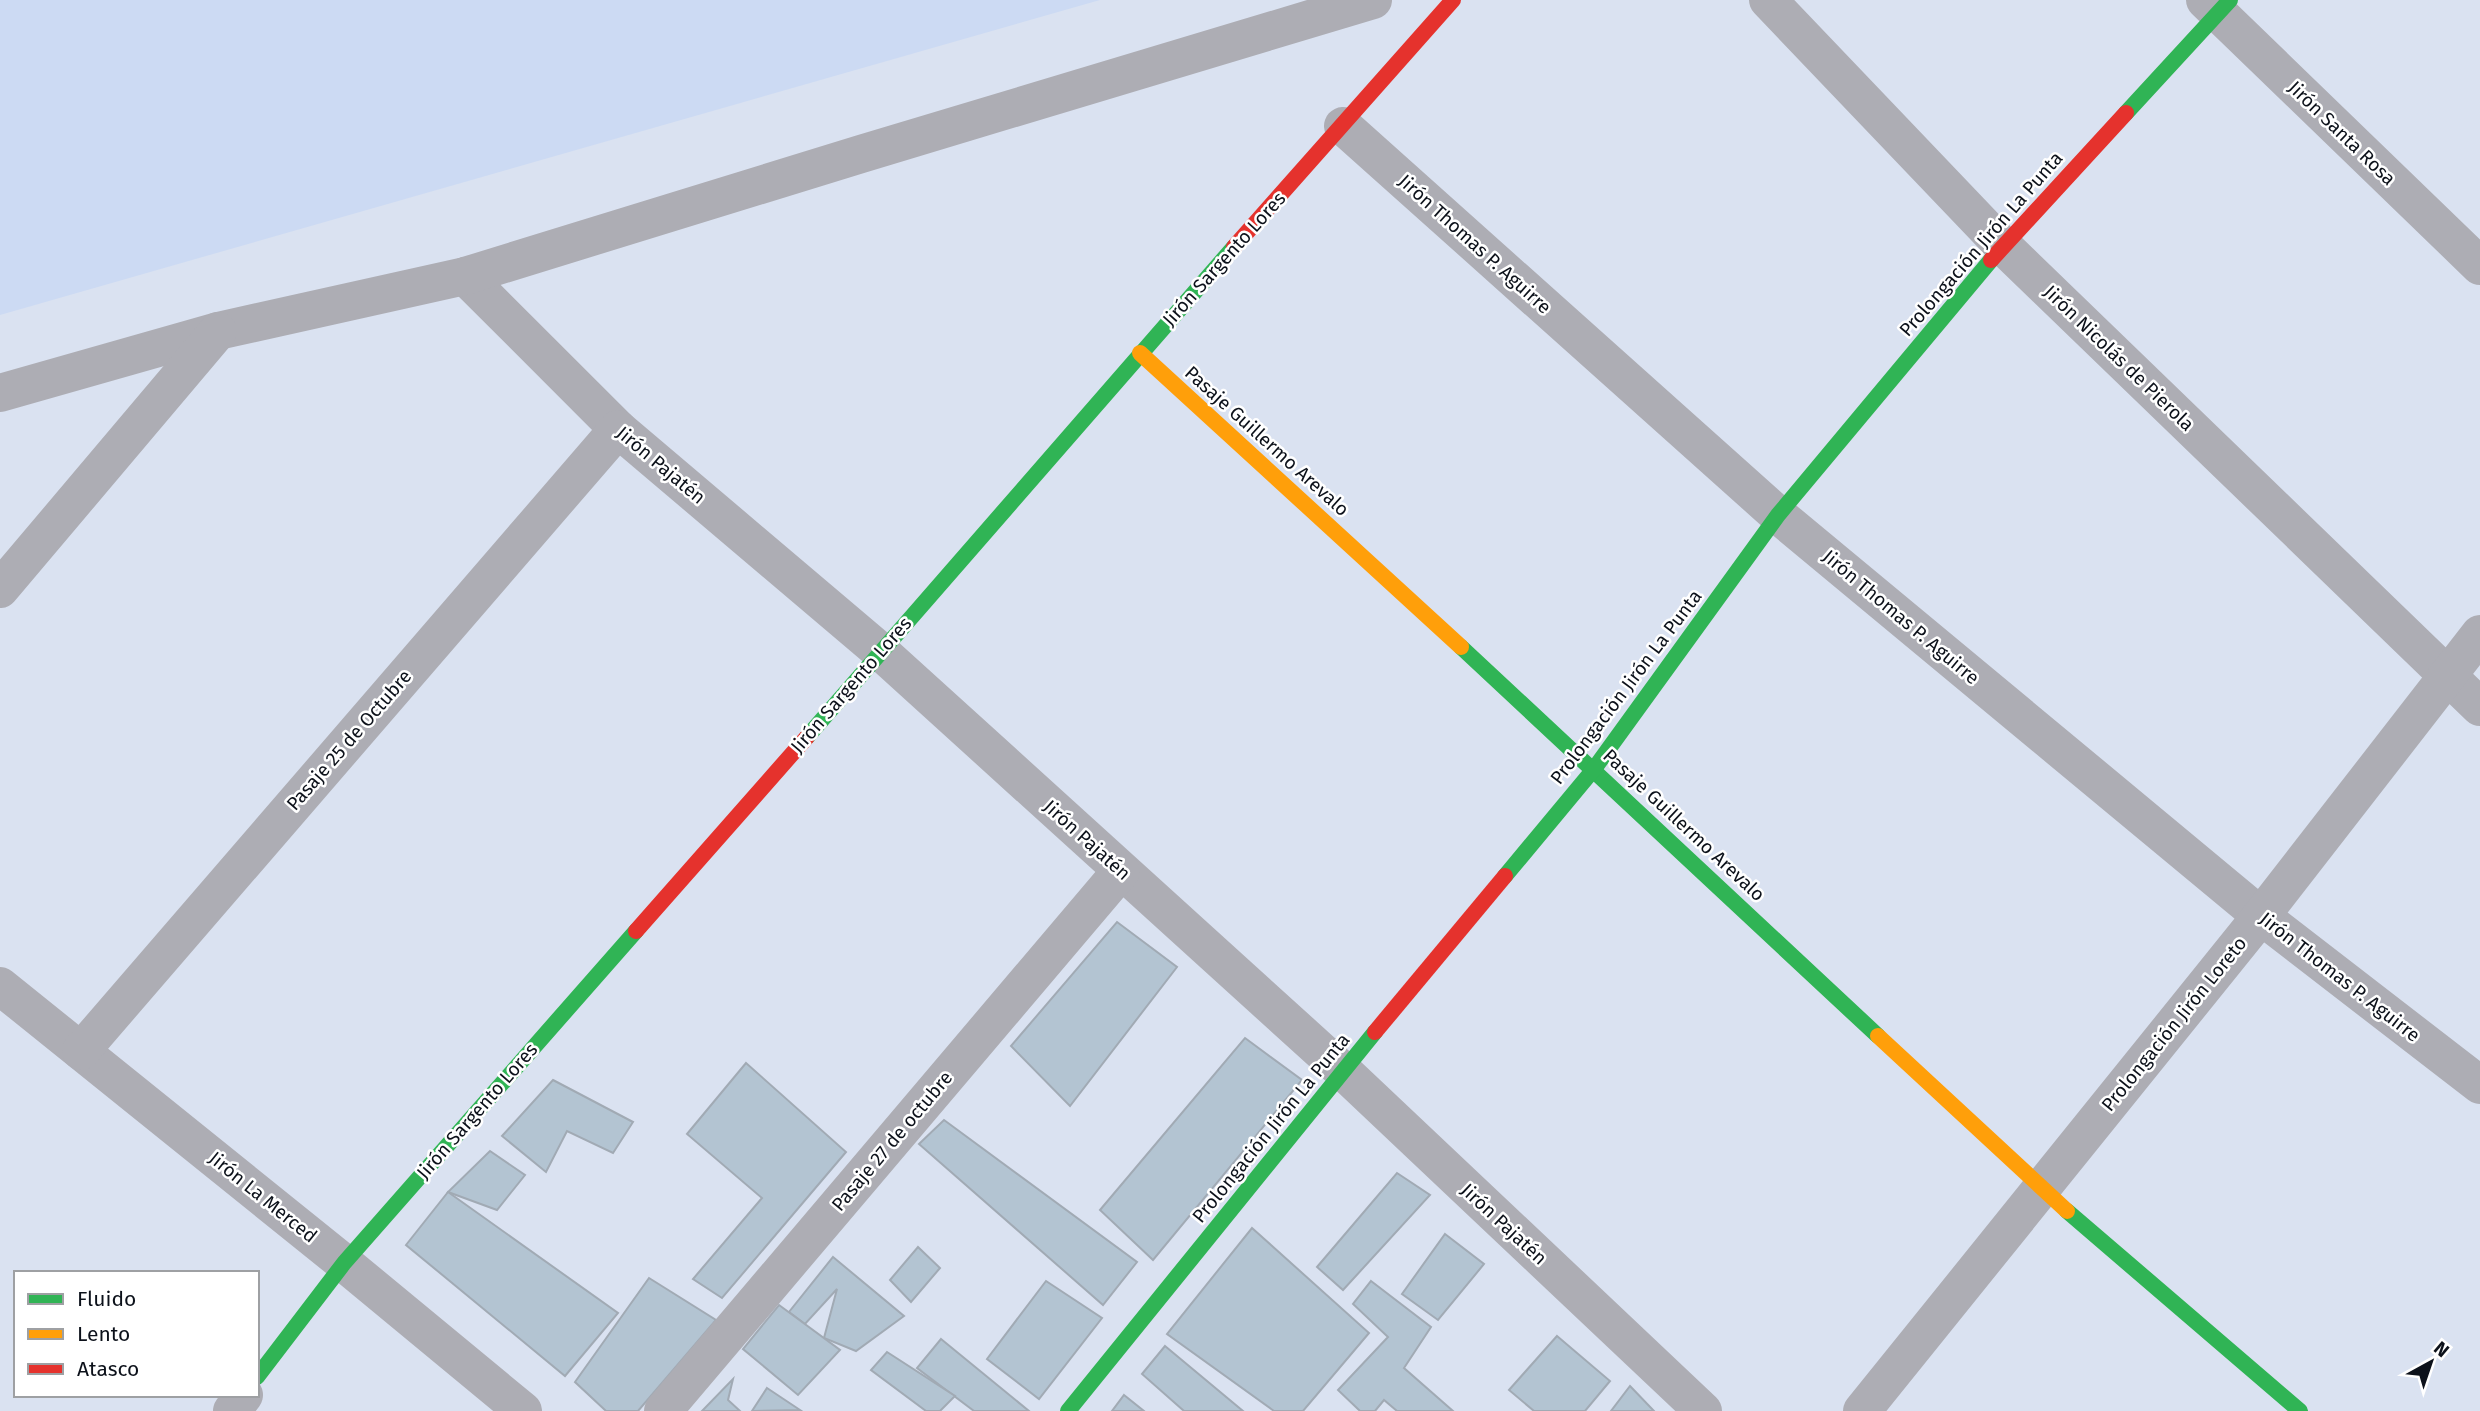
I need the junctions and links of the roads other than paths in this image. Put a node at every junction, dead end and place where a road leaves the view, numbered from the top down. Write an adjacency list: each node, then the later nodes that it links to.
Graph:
1 (1373, 0): 8 (street)
2 (1453, 0): 5 (street, Jirón Sargento Lores)
3 (1768, 0): 6 (street, Jirón Nicolás de Pierola)
4 (2218, 4): 6 (street, Prolongación Jirón La Punta); 7 (street, Jirón Santa Rosa)
5 (1343, 126): 10 (street, Jirón Sargento Lores); 13 (street, Jirón Thomas P. Aguirre)
6 (2003, 246): 13 (street, Prolongación Jirón La Punta); 17 (street, Jirón Nicolás de Pierola)
7 (2480, 266)
8 (465, 276): 9 (street); 12 (street, Jirón Pajatén)
9 (218, 331): 11 (street); 14 (street)
10 (1140, 353): 16 (street, Jirón Sargento Lores); 19 (street, Pasaje Guillermo Arevalo)
11 (0, 393)
12 (618, 429): 16 (street, Jirón Pajatén); 23 (street, Pasaje 25 de Octubre)
13 (1778, 515): 19 (street, Prolongación Jirón La Punta); 21 (street, Jirón Thomas P. Aguirre)
14 (0, 589)
15 (2480, 634): 17 (street, Prolongación Jirón Loreto)
16 (881, 652): 20 (street, Jirón Pajatén); 27 (street, Jirón Sargento Lores)
17 (2448, 675): 18 (street, Jirón Nicolás de Pierola); 21 (street, Prolongación Jirón Loreto)
18 (2480, 707)
19 (1594, 769): 24 (street, Prolongación Jirón La Punta); 26 (street, Pasaje Guillermo Arevalo)
20 (1121, 871): 24 (street, Jirón Pajatén); 30 (street, Pasaje 27 de octubre)
21 (2261, 916): 25 (street, Jirón Thomas P. Aguirre); 26 (street, Prolongación Jirón Loreto)
22 (0, 986): 23 (street, Jirón La Merced)
23 (81, 1051): 27 (street, Jirón La Merced)
24 (1343, 1071): 31 (street, Prolongación Jirón La Punta); 32 (street, Jirón Pajatén)
25 (2480, 1085)
26 (2042, 1189): 33 (street, Prolongación Jirón Loreto); 34 (street, Pasaje Guillermo Arevalo)
27 (344, 1263): 28 (street, Jirón Sargento Lores); 29 (street, Jirón La Merced)
28 (259, 1374)
29 (523, 1411)
30 (663, 1411)
31 (1068, 1411)
32 (1703, 1411)
33 (1862, 1411)
34 (2300, 1411)

